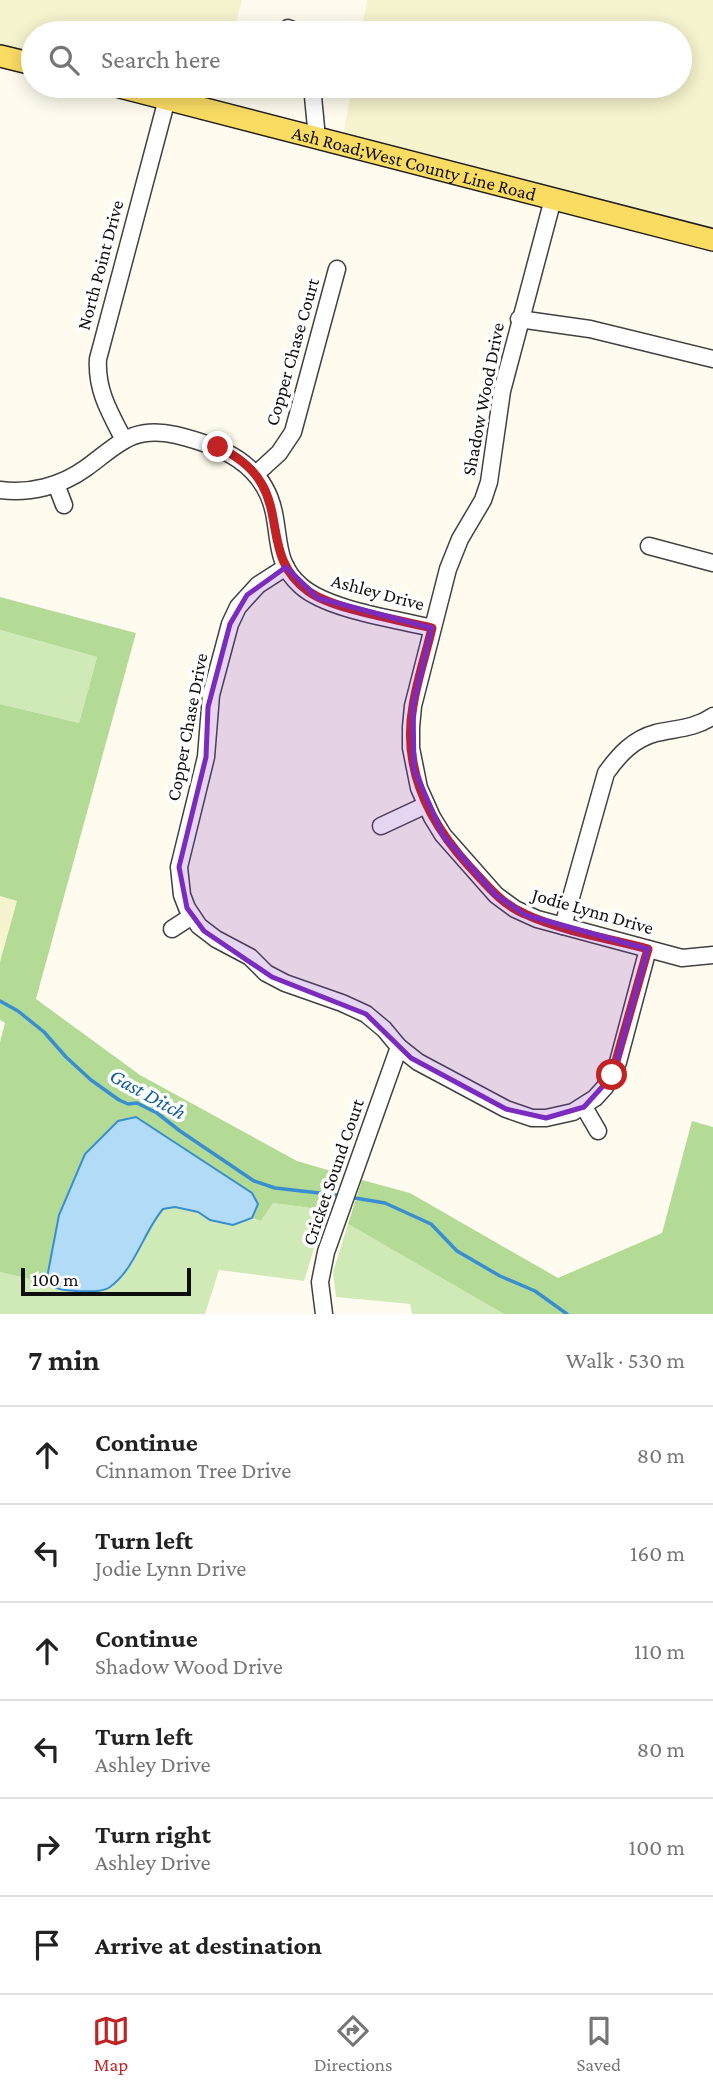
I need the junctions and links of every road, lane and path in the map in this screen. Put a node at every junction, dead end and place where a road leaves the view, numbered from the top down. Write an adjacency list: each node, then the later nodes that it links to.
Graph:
1 (0, 56): 2 (main road)
2 (21, 61)
3 (163, 98): 5 (main road, Ash Road;West County Line Road)
4 (313, 98): 6 (street)
5 (167, 99): 6 (main road, Ash Road;West County Line Road); 12 (street, North Point Drive)
6 (317, 138): 7 (main road, Ash Road;West County Line Road)
7 (553, 199): 8 (main road, Ash Road;West County Line Road); 10 (street, Shadow Wood Drive)
8 (713, 240)
9 (337, 269): 13 (street, Copper Chase Court)
10 (519, 319): 11 (street); 20 (street, Shadow Wood Drive)
11 (713, 359)
12 (124, 440): 13 (street, Ashley Drive); 14 (street, Ashley Drive)
13 (256, 474): 19 (street, Ashley Drive)
14 (56, 484): 15 (street, Ashley Drive); 16 (street)
15 (0, 490)
16 (64, 505)
17 (649, 546): 18 (street)
18 (713, 564)
19 (286, 567): 20 (street, Ashley Drive); 24 (street, Copper Chase Drive)
20 (432, 628): 22 (street, Shadow Wood Drive)
21 (712, 718): 25 (street)
22 (426, 805): 23 (street); 25 (street, Jodie Lynn Drive)
23 (382, 826)
24 (192, 916): 26 (street); 29 (street)
25 (563, 926): 27 (street, Jodie Lynn Drive)
26 (172, 929)
27 (648, 949): 28 (street, Jodie Lynn Drive); 30 (street)
28 (713, 955)
29 (399, 1047): 30 (street); 32 (street, Cricket Sound Court)
30 (584, 1107): 31 (street)
31 (598, 1130)
32 (324, 1314)

